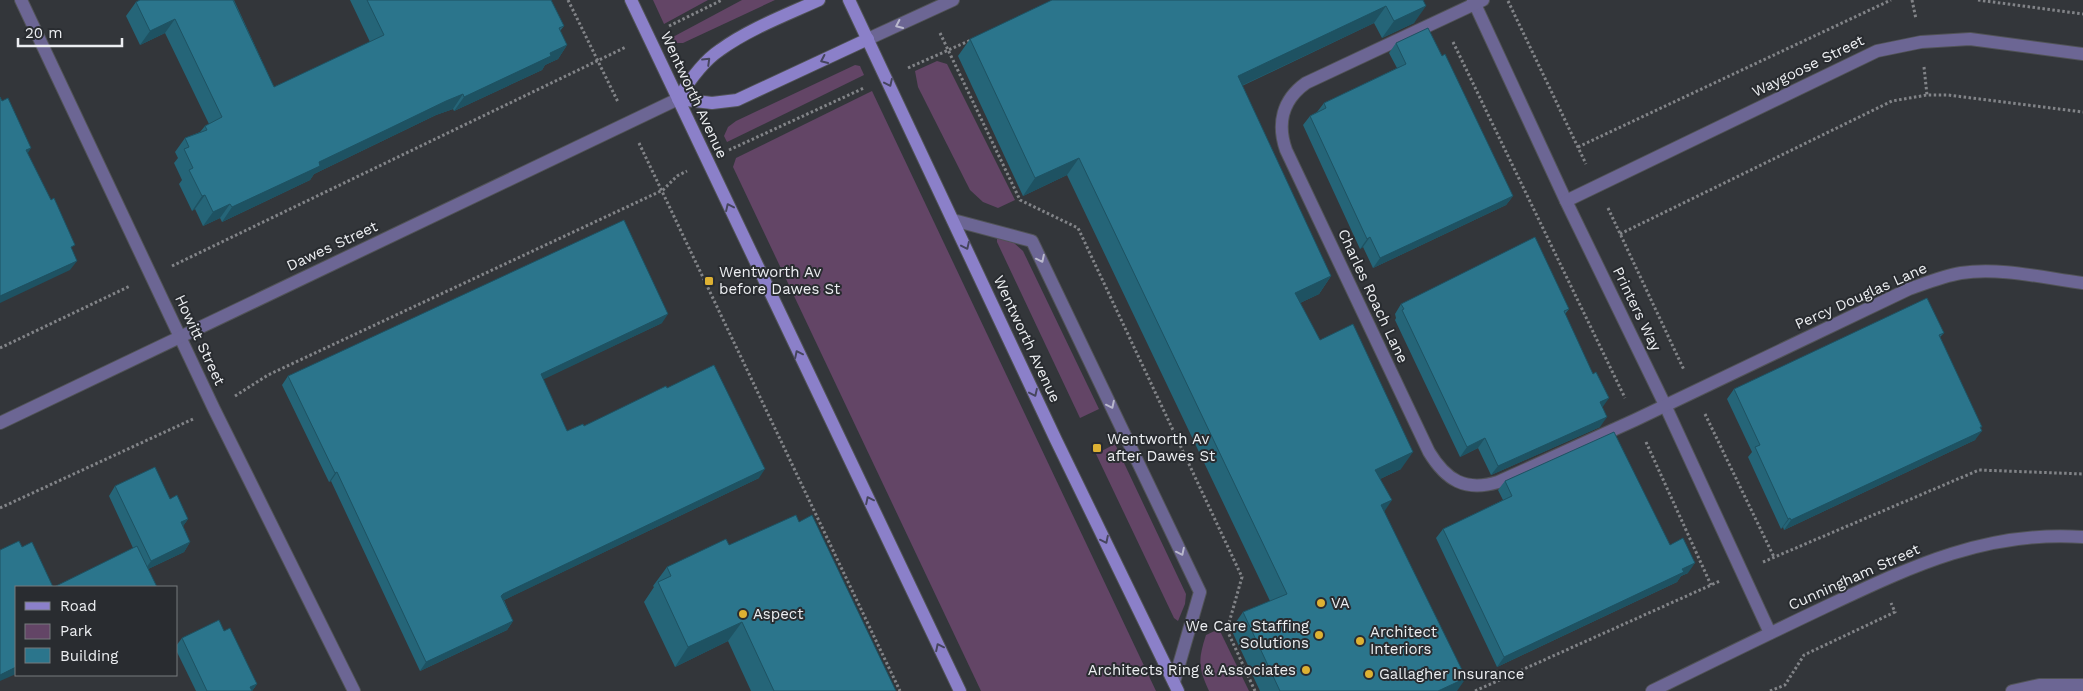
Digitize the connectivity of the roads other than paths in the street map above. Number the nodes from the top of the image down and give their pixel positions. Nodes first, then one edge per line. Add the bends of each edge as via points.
1 (21, 0) edge
2 (631, 0) edge
3 (819, 0) edge
4 (849, 0) edge
5 (954, 0) edge
6 (1477, 1) edge
7 (868, 40) junction
8 (2083, 54) edge
9 (678, 99) junction
10 (1566, 201) junction
11 (953, 220) junction
12 (2083, 283) edge
13 (180, 336) junction
14 (1665, 405) junction
15 (0, 423) edge
16 (2083, 537) edge
17 (1770, 633) junction
18 (2083, 685) edge
19 (1176, 686) edge
20 (354, 691) edge
21 (960, 691) edge
22 (1652, 691) edge
23 (2012, 691) edge

1 - 13 street, Howitt Street
2 - 9 main road, Wentworth Avenue
9 -> 3 main road via 691,78 718,50
4 - 7 main road, Wentworth Avenue
5 -> 7 street
6 - 10 street, Printers Way
6 - 14 street, Charles Roach Lane via 1306,83 1294,92 1283,113 1281,127 1286,150 1429,452 1450,478 1467,485 1486,485 1508,478
7 -> 9 main road via 736,100 712,103
7 -> 11 main road, Wentworth Avenue
8 - 10 street, Waygoose Street via 1970,39 1921,42 1877,51
9 - 13 street, Dawes Street
21 -> 9 main road, Wentworth Avenue
10 - 14 street, Printers Way
11 -> 19 main road, Wentworth Avenue
11 -> 19 street via 1032,241 1200,592
12 - 14 street, Percy Douglas Lane via 1981,272 1938,278
13 - 15 street, Dawes Street
13 - 20 street, Howitt Street
14 - 17 street, Printers Way
16 - 17 street, Cunningham Street via 2043,537 1945,554
17 - 22 street, Cunningham Street
18 - 23 street via 2053,684

